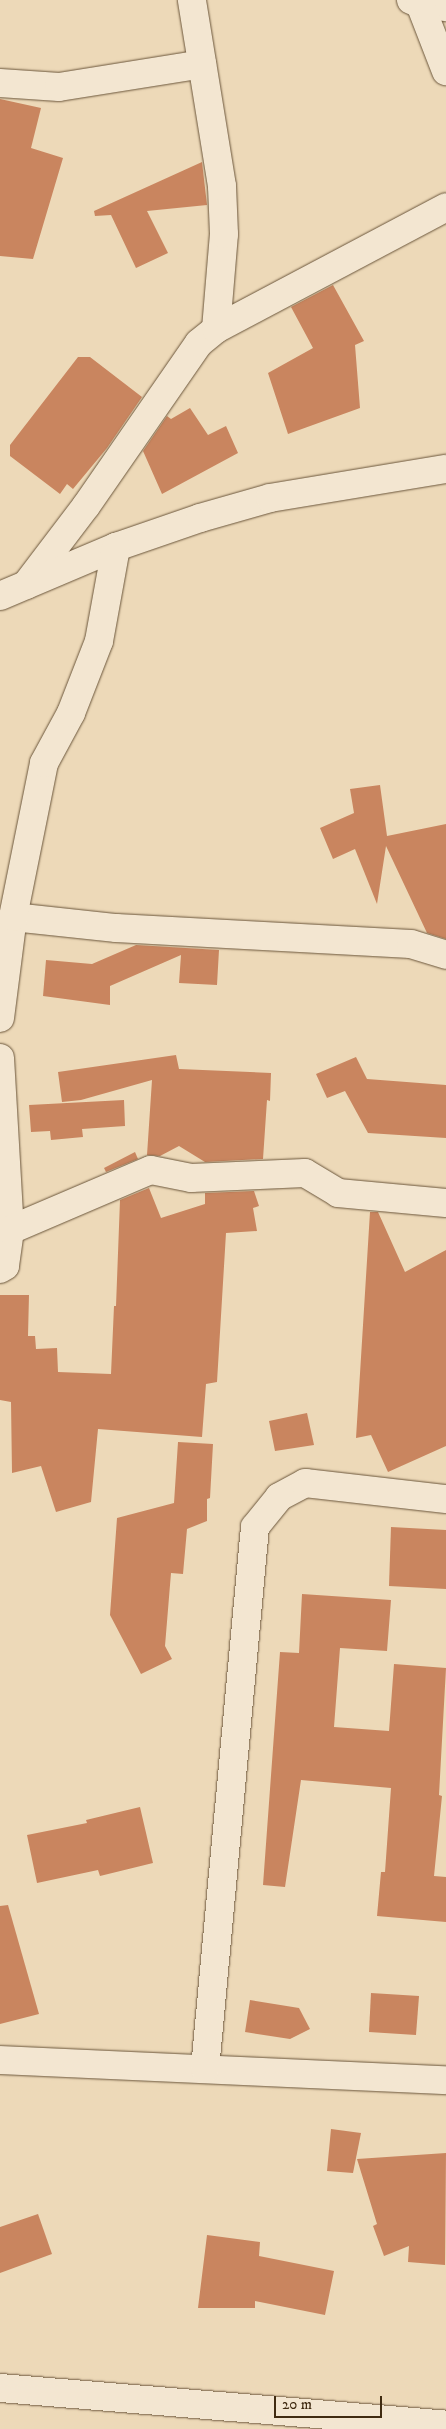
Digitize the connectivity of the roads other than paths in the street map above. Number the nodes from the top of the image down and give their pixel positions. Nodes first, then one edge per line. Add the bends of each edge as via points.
1 (192, 0) edge
2 (426, 4) edge
3 (202, 64) junction
4 (446, 71) edge
5 (0, 83) edge
6 (446, 207) edge
7 (216, 329) junction
8 (446, 469) edge
9 (116, 547) junction
10 (26, 585) junction
11 (0, 596) edge
12 (13, 917) junction
13 (446, 955) edge
14 (0, 1018) edge
15 (0, 1058) edge
16 (446, 1203) edge
17 (10, 1230) junction
18 (0, 1269) edge
19 (446, 1498) edge
20 (0, 2060) edge
21 (205, 2069) junction
22 (446, 2080) edge
23 (0, 2388) edge
24 (446, 2425) edge

1 - 3 street
2 - 4 street
3 - 5 street via 59,87
3 - 7 street via 222,186 224,234
6 - 7 street
7 - 10 street via 199,343 86,506
8 - 9 street via 270,498
9 - 10 street
9 - 12 street via 99,641 71,713 44,763
10 - 11 street
12 - 13 street via 116,928 411,944
12 - 14 street
15 - 17 street
16 - 17 street via 338,1193 305,1173 191,1178 151,1170
17 - 18 street via 6,1266
19 - 21 street via 305,1483 279,1497 255,1527
20 - 21 street
21 - 22 street
23 - 24 street

